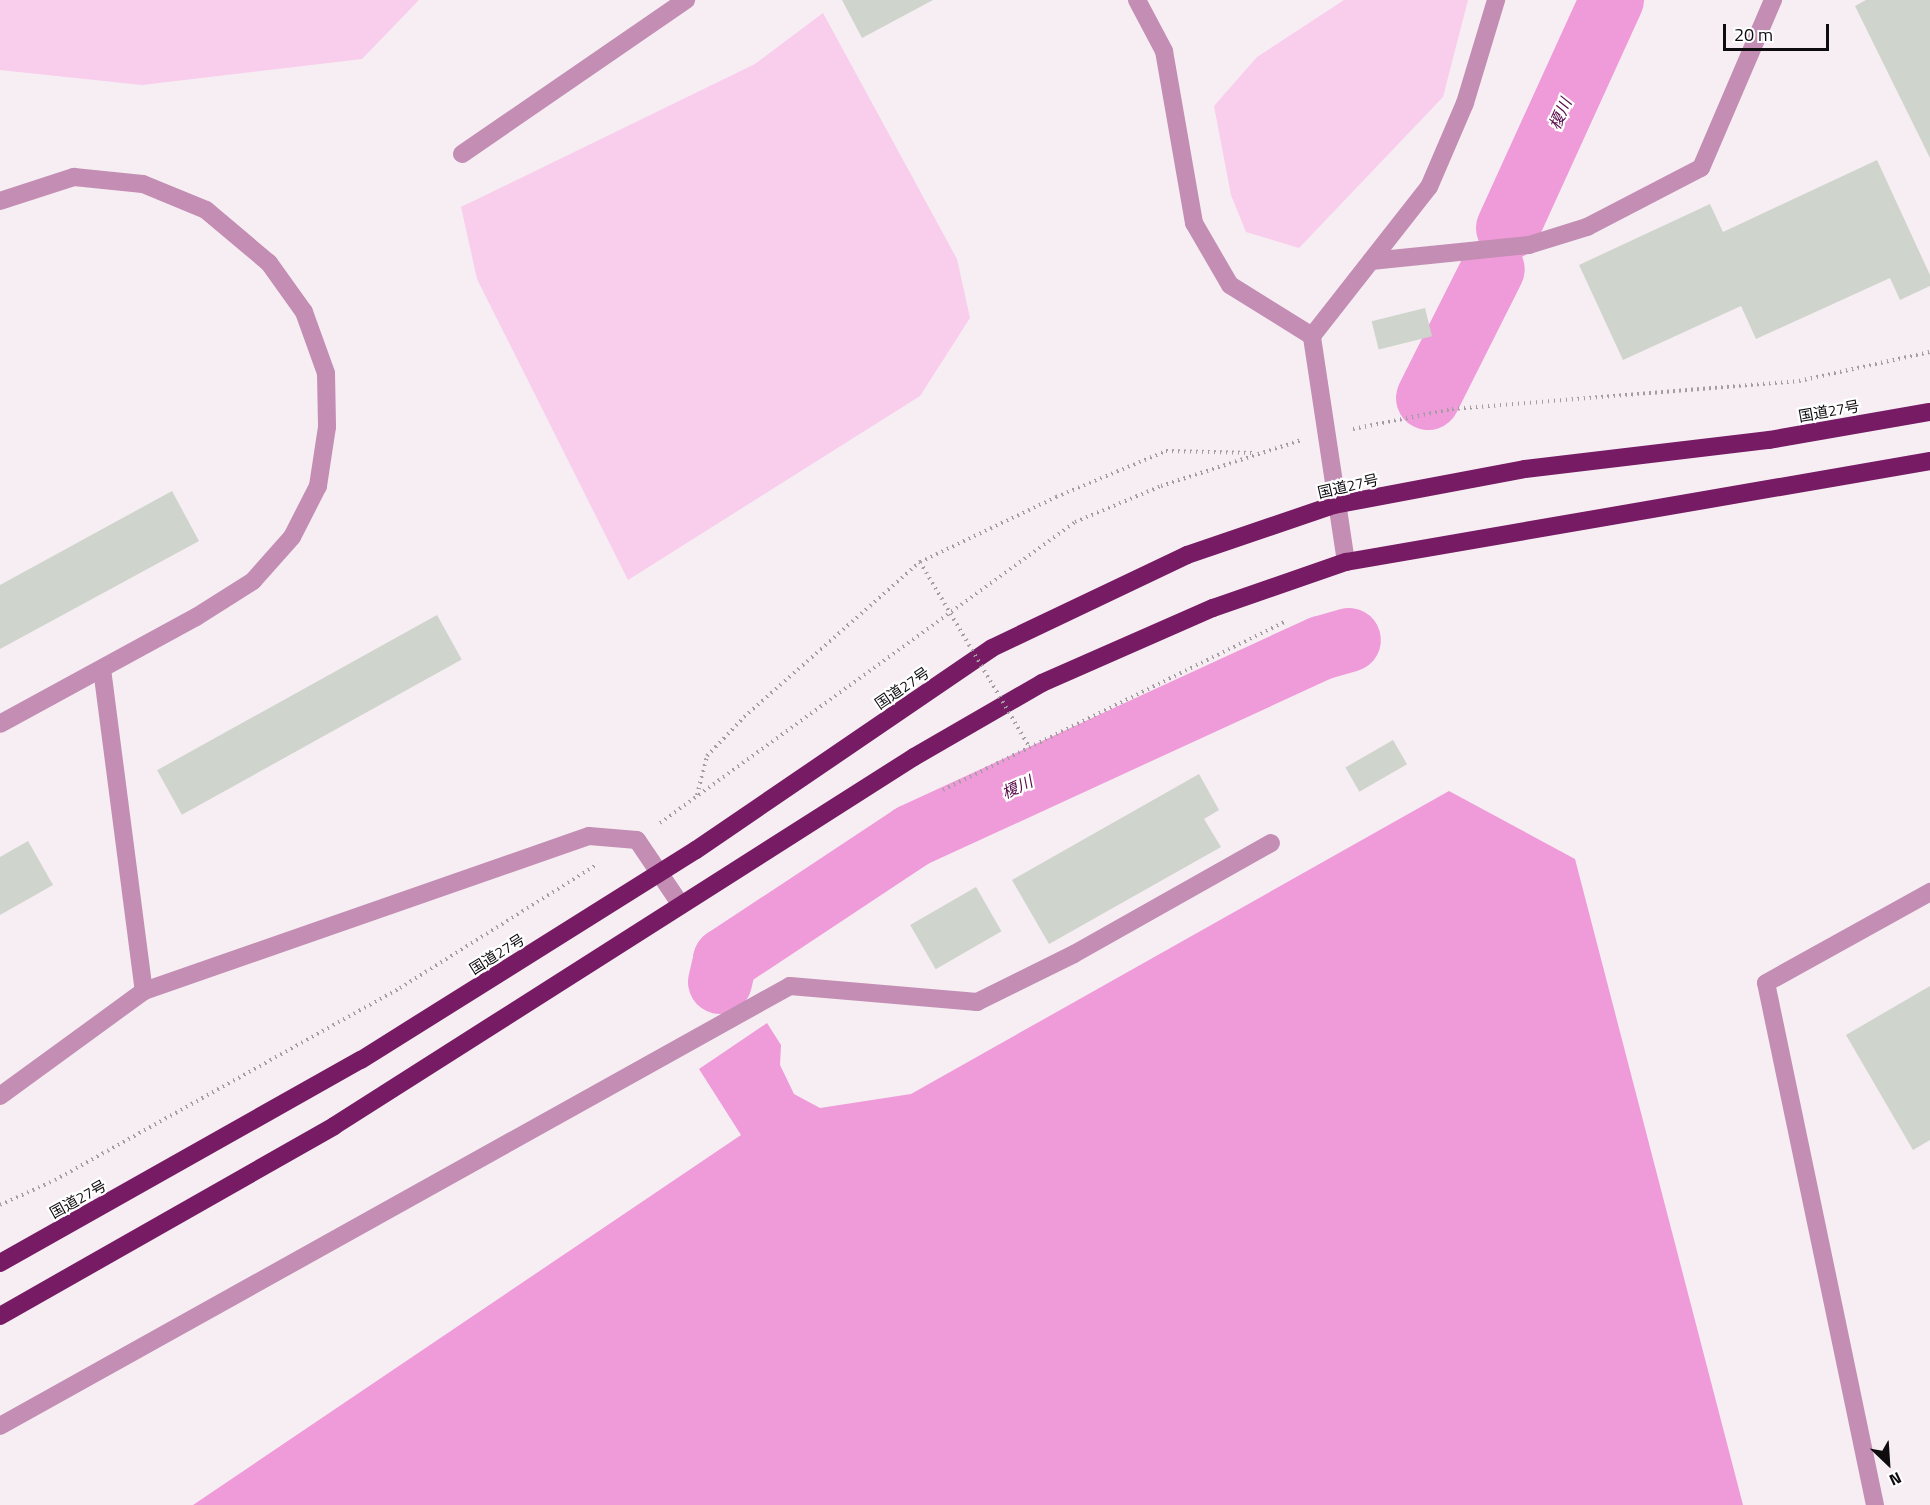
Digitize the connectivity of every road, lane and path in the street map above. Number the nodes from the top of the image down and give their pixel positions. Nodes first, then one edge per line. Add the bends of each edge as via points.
1 (686, 0) edge
2 (1137, 0) edge
3 (1496, 0) edge
4 (1773, 0) edge
5 (462, 154) dead end
6 (0, 201) edge
7 (1371, 261) junction
8 (1312, 336) junction
9 (1930, 412) edge
10 (1257, 453) dead end
11 (1930, 461) edge
12 (1334, 505) junction
13 (920, 562) junction
14 (1346, 562) junction
15 (1287, 621) dead end
16 (102, 669) junction
17 (0, 724) edge
18 (1030, 748) junction
19 (943, 790) dead end
20 (697, 796) dead end
21 (637, 840) junction
22 (1271, 843) dead end
23 (662, 872) junction
24 (1930, 892) edge
25 (681, 905) junction
26 (144, 991) junction
27 (0, 1096) edge
28 (0, 1205) edge
29 (0, 1263) edge
30 (0, 1316) edge
31 (0, 1426) edge
32 (1875, 1505) edge

1 - 5 street
2 - 8 street via 1164,51 1194,223 1230,285
3 - 7 street via 1466,103 1429,187
4 - 7 street via 1701,168 1587,227 1529,245
6 - 16 street via 74,177 143,184 206,210 269,263 303,312 326,373 327,427 318,486 292,537 253,581
7 - 8 street
8 - 12 street
9 - 12 highway, 国道27号 via 1770,440 1525,469
10 - 13 path via 1166,452 1056,497
11 - 14 highway
12 - 14 street
12 - 23 highway, 国道27号 via 1187,555 992,648
13 - 18 path, bridge
13 - 20 path via 722,740 707,756
14 - 25 highway via 1213,608 1042,682 914,757
15 - 18 path
16 - 17 street
16 - 26 street
18 - 19 path
21 - 23 street
21 - 26 street via 589,836
21 - 28 path via 400,988 55,1180
22 - 31 street via 1074,954 977,1002 790,986
23 - 25 street
23 - 29 highway, 国道27号 via 361,1060
24 - 32 street via 1766,983
25 - 30 highway via 334,1126
26 - 27 street

